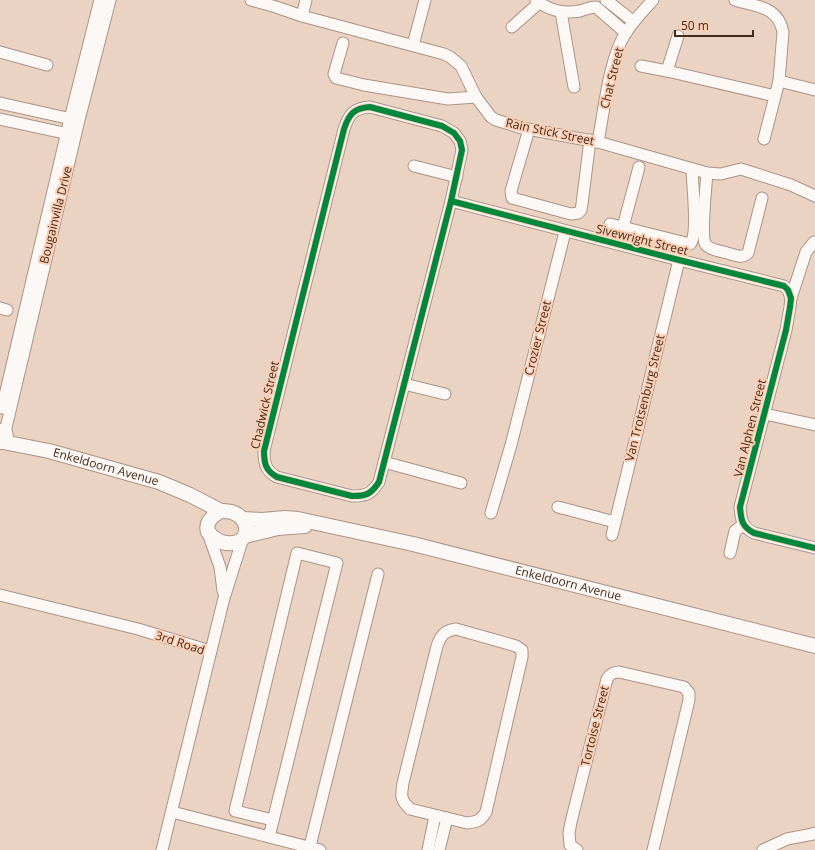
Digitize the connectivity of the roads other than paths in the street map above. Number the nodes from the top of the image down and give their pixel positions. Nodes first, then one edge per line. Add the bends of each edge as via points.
1 (100, 0) edge
2 (110, 0) edge
3 (251, 0) edge
4 (306, 0) edge
5 (425, 0) edge
6 (606, 0) edge
7 (653, 0) edge
8 (735, 0) edge
9 (538, 2) edge
10 (272, 3) edge
11 (561, 12) junction
12 (622, 13) junction
13 (302, 16) junction
14 (614, 22) junction
15 (634, 22) junction
16 (512, 27) dead end
17 (626, 33) junction
18 (678, 36) dead end
19 (343, 43) dead end
20 (413, 45) junction
21 (0, 52) edge
22 (47, 65) dead end
23 (641, 66) dead end
24 (667, 70) junction
25 (779, 81) junction
26 (574, 87) dead end
27 (815, 90) edge
28 (775, 96) junction
29 (476, 97) junction
30 (0, 103) edge
31 (0, 119) edge
32 (74, 120) junction
33 (71, 135) junction
34 (527, 136) dead end
35 (764, 139) dead end
36 (594, 141) junction
37 (414, 166) dead end
38 (639, 167) dead end
39 (692, 169) junction
40 (707, 174) junction
41 (456, 177) junction
42 (815, 196) edge
43 (762, 198) dead end
44 (451, 201) junction
45 (610, 224) dead end
46 (623, 227) junction
47 (565, 232) junction
48 (814, 242) edge
49 (679, 260) junction
50 (791, 298) junction
51 (404, 384) junction
52 (444, 394) dead end
53 (765, 414) junction
54 (815, 425) edge
55 (2, 434) edge
56 (384, 462) junction
57 (461, 483) dead end
58 (190, 495) junction
59 (558, 507) dead end
60 (221, 511) junction
61 (491, 513) dead end
62 (244, 519) junction
63 (615, 522) junction
64 (321, 525) junction
65 (745, 527) junction
66 (208, 528) junction
67 (612, 535) dead end
68 (244, 537) junction
69 (815, 548) edge
70 (730, 554) dead end
71 (378, 574) dead end
72 (0, 595) edge
73 (224, 598) junction
74 (815, 646) edge
75 (210, 651) junction
76 (172, 812) junction
77 (435, 816) junction
78 (446, 818) junction
79 (273, 820) junction
80 (815, 833) edge
81 (269, 837) junction
82 (313, 849) edge
83 (162, 850) edge
84 (428, 850) edge
85 (439, 850) edge
86 (577, 850) edge
87 (653, 850) edge
88 (763, 850) edge

1 - 32 street, Bougainvilla Drive
2 - 32 street, Bougainvilla Drive
3 - 10 street, Rain Stick Street
4 - 13 street
5 - 20 street
6 - 12 street
7 - 15 street, Chat Street
8 - 25 street via 767,9 780,21 784,41
9 - 11 street
9 - 16 street
10 - 13 street, Rain Stick Street
11 - 14 street via 596,7
11 - 26 street
12 - 14 street
12 - 15 street
13 - 20 street, Rain Stick Street
14 - 17 street
15 - 17 street, Chat Street
17 - 36 street, Chat Street via 617,52
18 - 24 street
19 - 29 street via 334,74 336,78 448,99
20 - 29 street, Rain Stick Street via 436,51 456,61
21 - 22 street
23 - 24 street
24 - 28 street
25 - 27 street
25 - 28 street
28 - 35 street
29 - 36 street, Rain Stick Street via 496,120 522,128
30 - 32 street
31 - 33 street
32 - 33 street, Bougainvilla Drive
33 - 55 street, Bougainvilla Drive
34 - 36 street, Chat Street via 512,198 572,214 581,210
36 - 39 street, Rain Stick Street
37 - 41 street
38 - 46 street
39 - 40 street, Rain Stick Street
39 - 46 street via 695,230 690,244
40 - 42 street, Rain Stick Street via 721,174 741,169 791,185
40 - 43 street via 705,243 714,250 740,256 748,253
41 - 44 street, Chadwick Street
41 - 56 street, Chadwick Street via 462,150 460,141 454,133 442,126 370,107 360,108 347,119 264,451 264,460 265,468 277,477 352,496 363,496 373,492 379,482
44 - 47 street, Sivewright Street
44 - 51 street, Chadwick Street
45 - 46 street
47 - 49 street, Sivewright Street
47 - 61 street, Crozier Street via 511,445
48 - 50 street via 806,252
49 - 50 street, Sivewright Street via 784,286
49 - 63 street, Van Trotsenburg Street
50 - 53 street, Van Alphen Street via 786,330
51 - 52 street
51 - 56 street, Chadwick Street
53 - 54 street
53 - 65 street, Van Alphen Street via 740,507
55 - 58 street, Enkeldoorn Avenue via 19,444 159,482
56 - 57 street
58 - 60 street, Enkeldoorn Avenue
58 - 66 street, Enkeldoorn Avenue
59 - 63 street
60 - 62 street, Enkeldoorn Avenue via 231,512
60 - 66 street via 213,516
62 - 64 street, Enkeldoorn Avenue via 298,519
62 - 68 street via 247,528
63 - 67 street, Van Trotsenburg Street
64 - 68 street, Enkeldoorn Avenue via 278,528
64 - 74 street, Enkeldoorn Avenue via 413,544
65 - 69 street via 754,533
65 - 70 street via 735,531
66 - 68 street, Enkeldoorn Avenue via 216,540 222,542 235,543
66 - 73 street via 220,567
68 - 73 street
71 - 82 street
72 - 75 street, 3rd Road via 138,629
73 - 75 street
75 - 76 street, 3rd Road
76 - 81 street
76 - 83 street, 3rd Road
77 - 78 street
77 - 78 street via 410,809 401,797 437,646 441,635 448,630 456,629 516,646 522,650 522,657 486,812 476,822 467,823
77 - 84 street
78 - 85 street
79 - 79 street via 337,563 297,553 235,810
79 - 81 street
80 - 88 street via 787,839
81 - 82 street
86 - 87 street, Tortoise Street via 568,840 571,822 607,679 614,672 684,687 689,693

